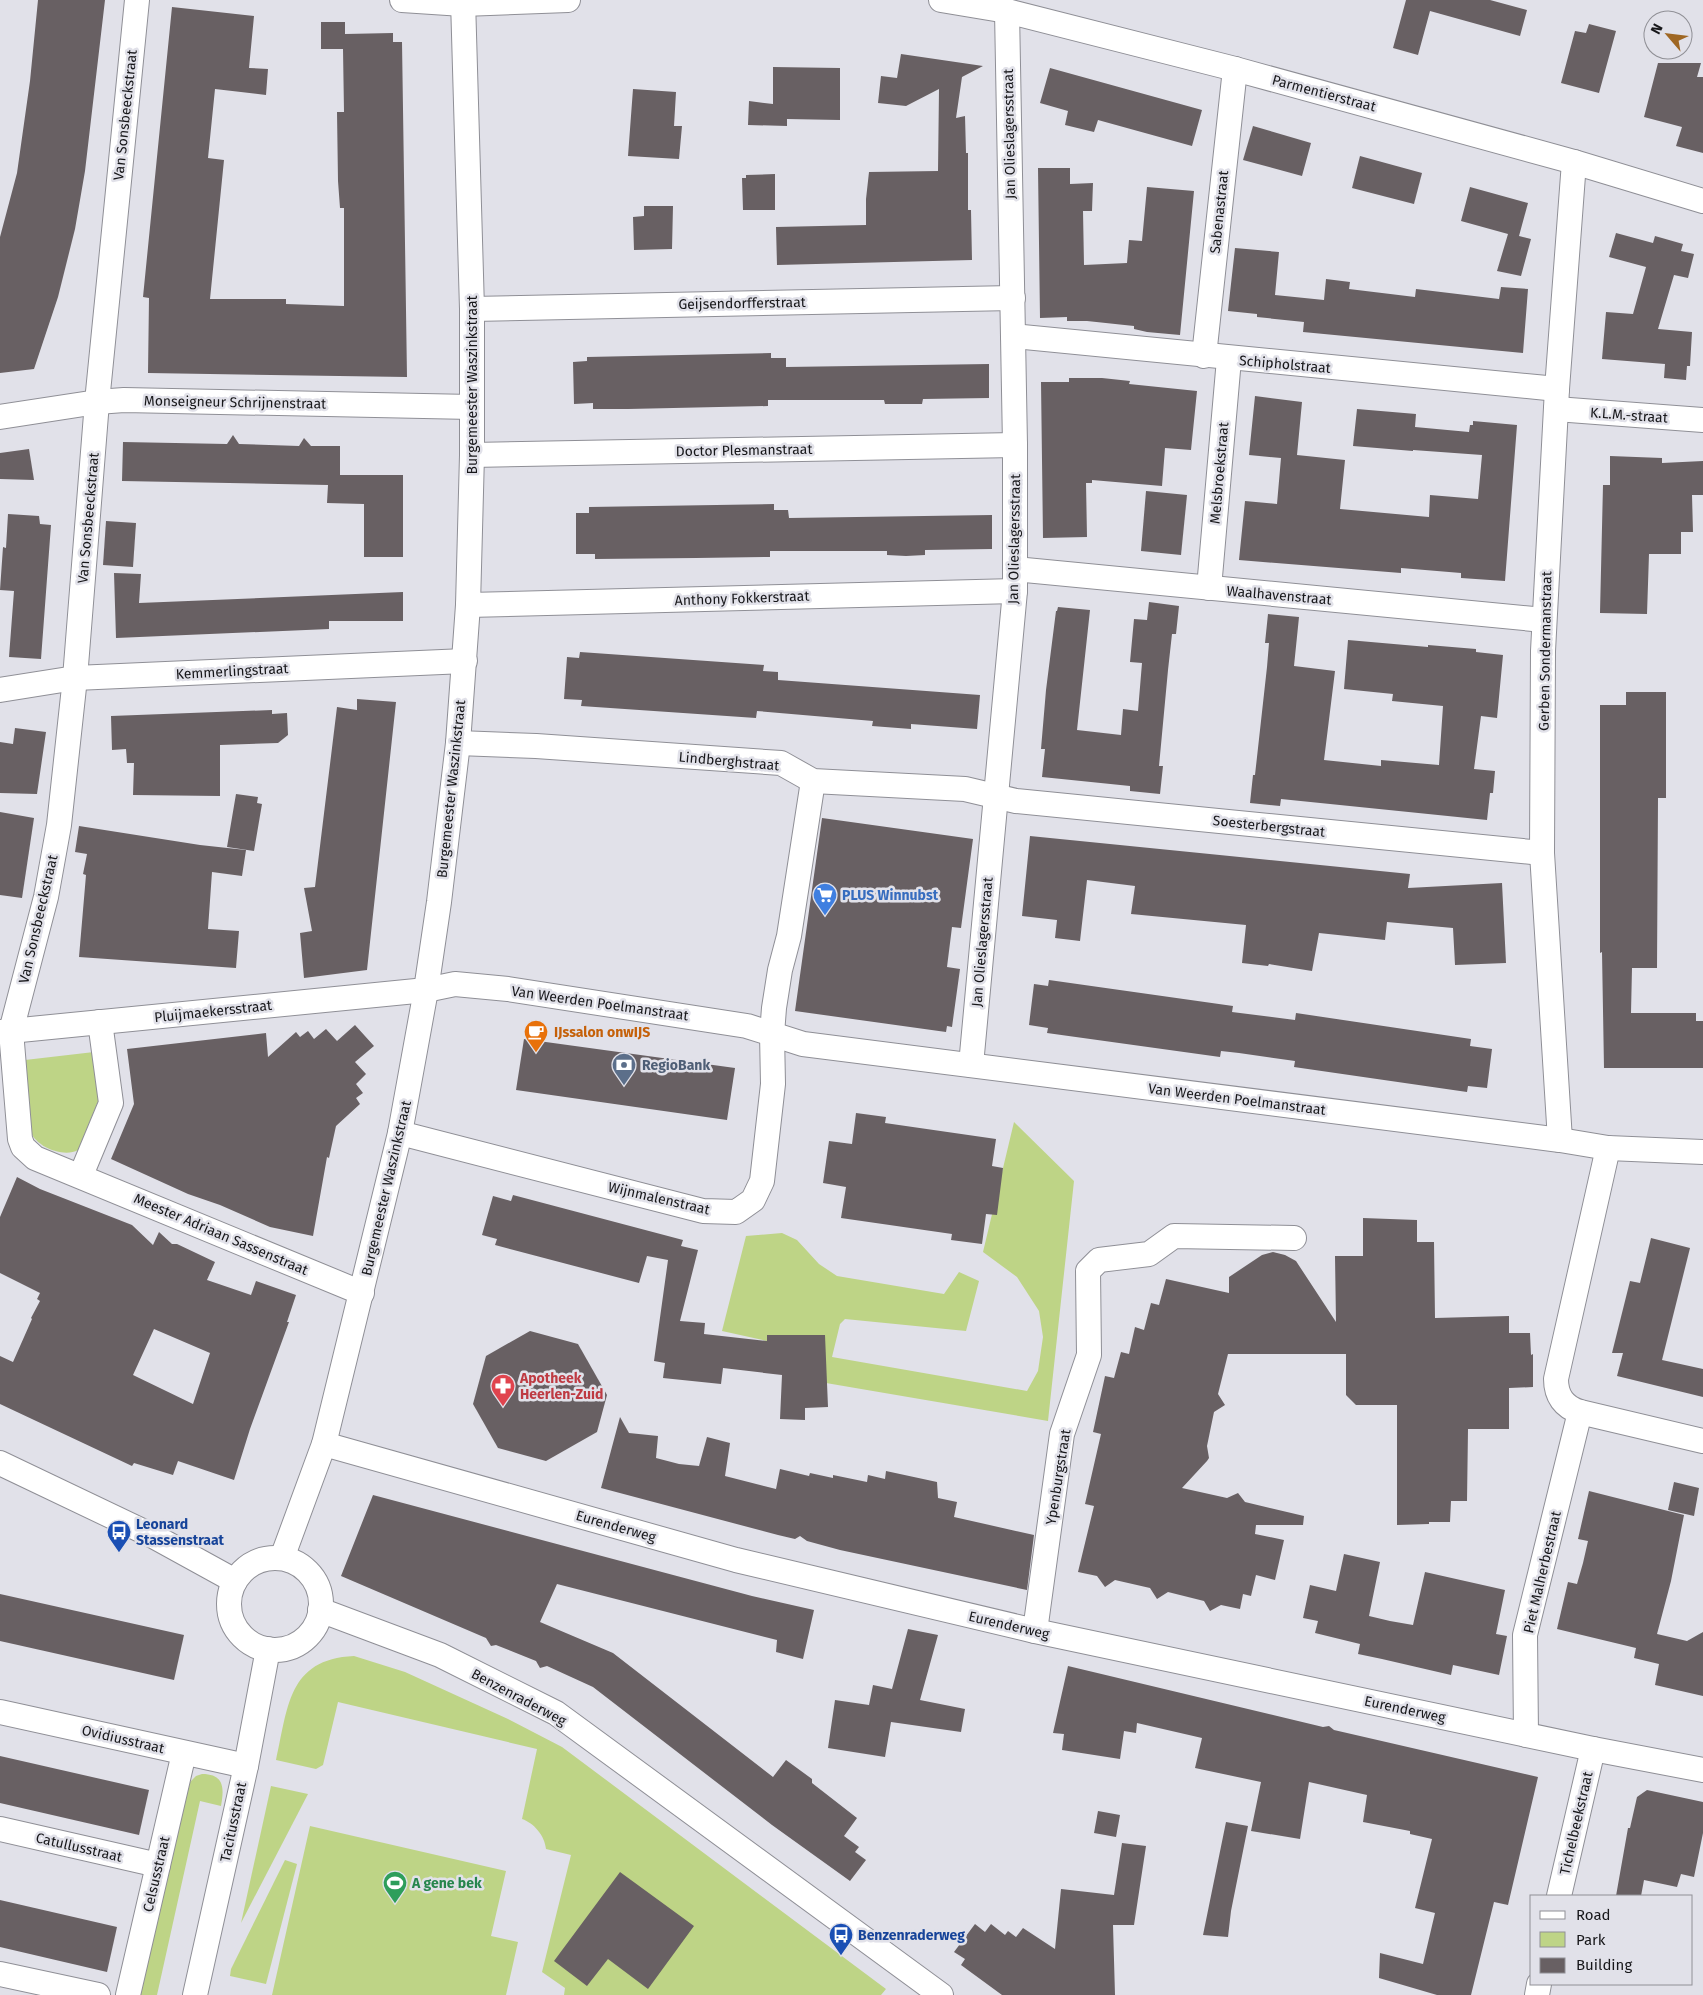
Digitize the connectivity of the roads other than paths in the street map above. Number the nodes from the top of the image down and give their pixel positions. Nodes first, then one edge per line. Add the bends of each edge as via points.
1 (137, 0) edge
2 (402, 0) edge
3 (568, 0) edge
4 (941, 0) edge
5 (463, 2) edge
6 (1007, 11) junction
7 (1234, 69) junction
8 (1574, 162) junction
9 (1703, 201) edge
10 (1013, 298) junction
11 (472, 310) junction
12 (1013, 336) junction
13 (1204, 356) junction
14 (1229, 358) junction
15 (1556, 399) junction
16 (97, 402) junction
17 (472, 407) junction
18 (0, 417) edge
19 (1703, 420) edge
20 (1015, 445) junction
21 (472, 455) junction
22 (1015, 580) junction
23 (1209, 588) junction
24 (468, 605) junction
25 (1544, 620) junction
26 (465, 661) junction
27 (75, 678) junction
28 (0, 690) edge
29 (458, 743) junction
30 (813, 781) junction
31 (997, 796) junction
32 (1542, 853) junction
33 (426, 990) junction
34 (100, 1022) junction
35 (5, 1032) edge
36 (772, 1034) junction
37 (971, 1064) junction
38 (400, 1133) junction
39 (1560, 1140) junction
40 (1608, 1148) junction
41 (1703, 1152) edge
42 (81, 1175) junction
43 (1294, 1238) dead end
44 (362, 1293) junction
45 (1580, 1412) junction
46 (1703, 1441) edge
47 (324, 1444) junction
48 (0, 1463) edge
49 (282, 1558) junction
50 (235, 1581) junction
51 (320, 1610) junction
52 (1035, 1631) junction
53 (268, 1649) junction
54 (0, 1712) edge
55 (1526, 1735) junction
56 (1593, 1749) junction
57 (184, 1753) junction
58 (246, 1766) junction
59 (1703, 1770) edge
60 (0, 1829) edge
61 (158, 1865) junction
62 (1559, 1895) edge
63 (0, 1974) edge
64 (98, 1995) edge
65 (128, 1995) edge
66 (195, 1995) edge
67 (941, 1995) edge

1 - 16 street, Van Sonsbeeckstraat
2 - 5 street
3 - 5 street
4 - 6 street, Parmentierstraat
5 - 11 street, Burgemeester Waszinkstraat
6 - 7 street, Parmentierstraat
6 - 10 street, Jan Olieslagersstraat
7 - 8 street, Parmentierstraat
7 - 13 street, Sabenastraat
8 - 9 street, Parmentierstraat
8 - 15 street, Gerben Sondermanstraat
10 - 11 street, Geijsendorfferstraat
10 - 12 street, Jan Olieslagersstraat
11 - 17 street, Burgemeester Waszinkstraat
12 - 13 street, Schipholstraat
12 - 20 street, Jan Olieslagersstraat
13 - 14 street, Schipholstraat
14 - 15 street, Schipholstraat
14 - 23 street, Melsbroekstraat
15 - 19 street, K.L.M.-straat
15 - 25 street, Gerben Sondermanstraat
16 - 17 street, Monseigneur Schrijnenstraat
16 - 18 street, Monseigneur Schrijnenstraat
16 - 27 street, Van Sonsbeeckstraat
17 - 21 street, Burgemeester Waszinkstraat
20 - 21 street, Doctor Plesmanstraat
20 - 22 street, Jan Olieslagersstraat
21 - 24 street, Burgemeester Waszinkstraat
22 - 23 street, Waalhavenstraat
22 - 24 street, Anthony Fokkerstraat
22 - 31 street, Jan Olieslagersstraat
23 - 25 street, Waalhavenstraat
24 - 26 street, Burgemeester Waszinkstraat
25 - 32 street, Gerben Sondermanstraat
26 - 27 street, Kemmerlingstraat
26 - 29 street, Burgemeester Waszinkstraat
27 - 28 street, Kemmerlingstraat
27 - 35 street, Van Sonsbeeckstraat via 59,825 46,897
29 - 30 street, Lindberghstraat via 781,763
29 - 33 street, Burgemeester Waszinkstraat
30 - 31 street, Lindberghstraat via 965,789
30 - 36 street
31 - 32 street, Soesterbergstraat via 1016,801
31 - 37 street, Jan Olieslagersstraat
32 - 39 street, Gerben Sondermanstraat
33 - 34 street, Pluijmaekersstraat
33 - 36 street, Van Weerden Poelmanstraat via 455,984 508,989 747,1026
33 - 38 street, Burgemeester Waszinkstraat
34 - 35 street, Pluijmaekersstraat
34 - 42 street via 111,1103
35 - 42 street, Meester Adriaan Sassenstraat via 23,1148 35,1158
36 - 37 street, Van Weerden Poelmanstraat via 803,1044
36 - 38 street, Wijnmalenstraat via 773,1080 762,1182 753,1200 736,1212 703,1212
37 - 39 street, Van Weerden Poelmanstraat
38 - 44 street, Burgemeester Waszinkstraat
39 - 40 street, Van Weerden Poelmanstraat
40 - 41 street, Van Weerden Poelmanstraat
40 - 45 street via 1556,1379 1562,1400
42 - 44 street, Meester Adriaan Sassenstraat
43 - 52 street, Ypenburgstraat via 1174,1236 1150,1254 1100,1260 1088,1271 1089,1355 1062,1434
44 - 47 street, Burgemeester Waszinkstraat
45 - 46 street
45 - 55 street, Piet Malherbestraat via 1526,1635
47 - 49 street, Burgemeester Waszinkstraat
47 - 52 street, Eurenderweg via 736,1560
48 - 50 street via 155,1537
49 - 50 street via 255,1562
49 - 51 street via 304,1568 312,1576 318,1587
50 - 53 street via 230,1596 232,1620 246,1639
51 - 53 street via 313,1630 298,1644
51 - 67 street, Benzenraderweg via 440,1655 556,1714
52 - 55 street, Eurenderweg
53 - 58 street, Tacitusstraat
54 - 57 street, Ovidiusstraat
55 - 56 street, Eurenderweg
56 - 59 street, Eurenderweg
56 - 62 street, Tichelbeekstraat
57 - 58 street, Ovidiusstraat
57 - 61 street, Celsusstraat
58 - 66 street, Tacitusstraat
60 - 61 street, Catullusstraat
61 - 65 street, Celsusstraat
63 - 64 street

